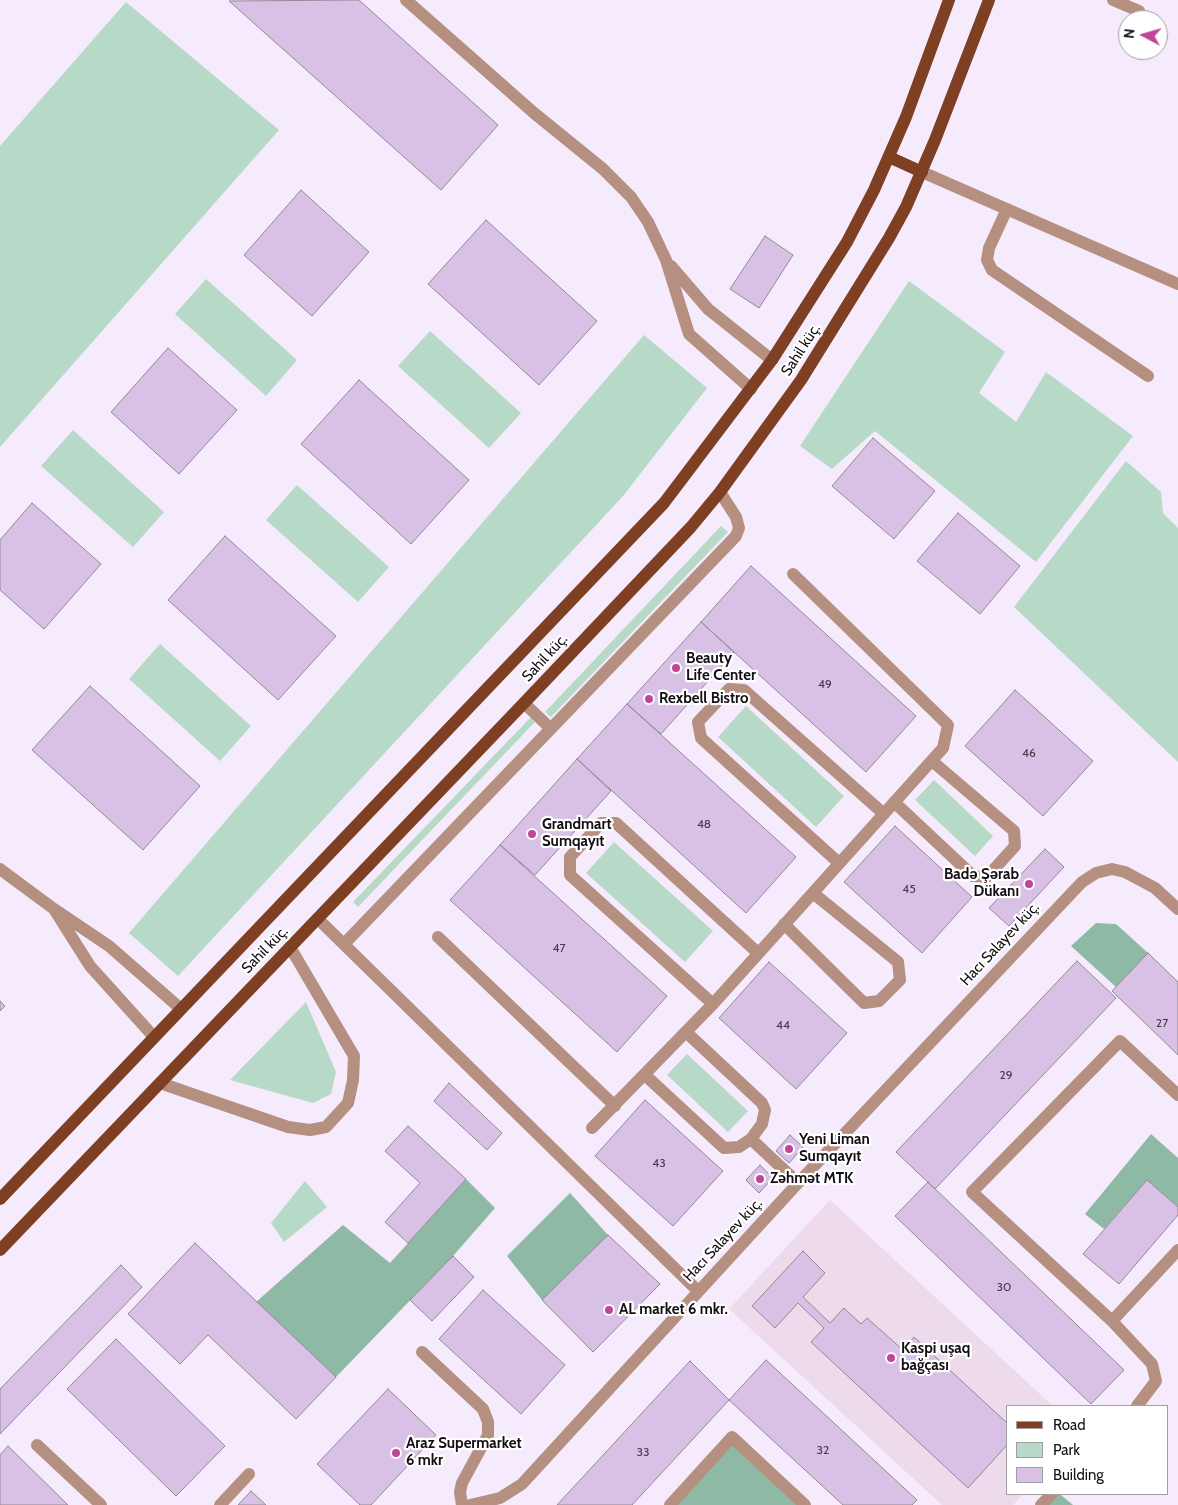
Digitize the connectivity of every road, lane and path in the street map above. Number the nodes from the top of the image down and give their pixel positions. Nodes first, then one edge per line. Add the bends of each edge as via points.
1 (406, 0) edge
2 (949, 0) edge
3 (988, 0) edge
4 (1113, 0) edge
5 (1137, 10) edge
6 (889, 157) junction
7 (922, 172) junction
8 (1007, 209) junction
9 (666, 260) junction
10 (1178, 284) edge
11 (772, 360) junction
12 (1148, 376) dead end
13 (751, 389) junction
14 (720, 492) junction
15 (793, 574) dead end
16 (524, 703) junction
17 (550, 728) junction
18 (932, 761) junction
19 (894, 802) junction
20 (884, 814) junction
21 (839, 863) junction
22 (0, 869) edge
23 (813, 893) junction
24 (54, 909) junction
25 (1178, 909) edge
26 (318, 918) junction
27 (784, 924) junction
28 (438, 937) dead end
29 (346, 943) junction
30 (290, 947) junction
31 (758, 953) junction
32 (713, 1004) junction
33 (181, 1009) junction
34 (686, 1032) junction
35 (154, 1037) junction
36 (645, 1075) junction
37 (160, 1083) junction
38 (1178, 1095) edge
39 (615, 1106) junction
40 (592, 1128) dead end
41 (751, 1139) junction
42 (798, 1182) junction
43 (0, 1199) edge
44 (0, 1250) edge
45 (1178, 1250) edge
46 (698, 1290) junction
47 (1112, 1321) junction
48 (422, 1352) dead end
49 (1138, 1405) edge
50 (37, 1445) dead end
51 (248, 1474) dead end
52 (1051, 1495) edge
53 (101, 1505) edge
54 (220, 1505) edge
55 (462, 1505) edge
56 (470, 1505) edge
57 (670, 1505) edge
58 (805, 1505) edge
59 (1041, 1505) edge

1 - 9 street via 603,169 631,197 648,222
2 - 6 main road, Sahil küç.
3 - 7 main road, Sahil küç.
4 - 5 street
6 - 7 main road
6 - 11 main road, Sahil küç. via 847,242
7 - 8 street
7 - 14 main road, Sahil küç. via 889,238 845,312 781,409
8 - 10 street
8 - 12 street via 989,248 987,260 992,270
9 - 11 street via 708,310
9 - 13 street via 689,334
11 - 13 main road, Sahil küç.
13 - 33 main road, Sahil küç. via 664,502
14 - 16 main road, Sahil küç. via 691,527
14 - 17 street via 736,518 739,528 736,536
15 - 18 street via 948,725 944,748
16 - 17 street
16 - 26 main road, Sahil küç.
17 - 29 street
18 - 19 street
18 - 19 street via 1014,832 1015,846 987,877 973,876
19 - 20 street
20 - 21 street
20 - 21 street via 744,690 729,689 698,722 701,738
21 - 23 street
22 - 24 street
23 - 27 street
23 - 27 street via 898,962 900,980 879,1002 864,1002
24 - 33 street via 109,946
24 - 35 street via 90,966
25 - 42 street, Hacı Salayev küç. via 1155,888 1125,872 1112,869 1096,873 1082,882
26 - 29 street
26 - 30 main road, Sahil küç.
27 - 31 street
28 - 39 street
29 - 46 street
30 - 37 main road, Sahil küç.
30 - 37 street via 354,1056 354,1080 348,1103 326,1127 310,1130 288,1127
31 - 32 street
31 - 32 street via 616,823 601,823 570,857 570,874
32 - 34 street
33 - 35 main road, Sahil küç.
34 - 36 street
34 - 41 street via 762,1103 765,1110 762,1124
35 - 43 main road, Sahil küç.
36 - 39 street
36 - 41 street via 724,1148 739,1147
37 - 44 main road, Sahil küç.
38 - 47 street via 1120,1041 972,1192
39 - 40 street
41 - 42 street
42 - 46 street, Hacı Salayev küç.
45 - 47 street
46 - 56 street, Hacı Salayev küç. via 522,1484 500,1498
47 - 49 street via 1152,1364 1156,1382
48 - 55 street via 483,1409 488,1422 488,1435 462,1483
50 - 53 street
51 - 54 street
52 - 59 street
57 - 58 street via 732,1437

